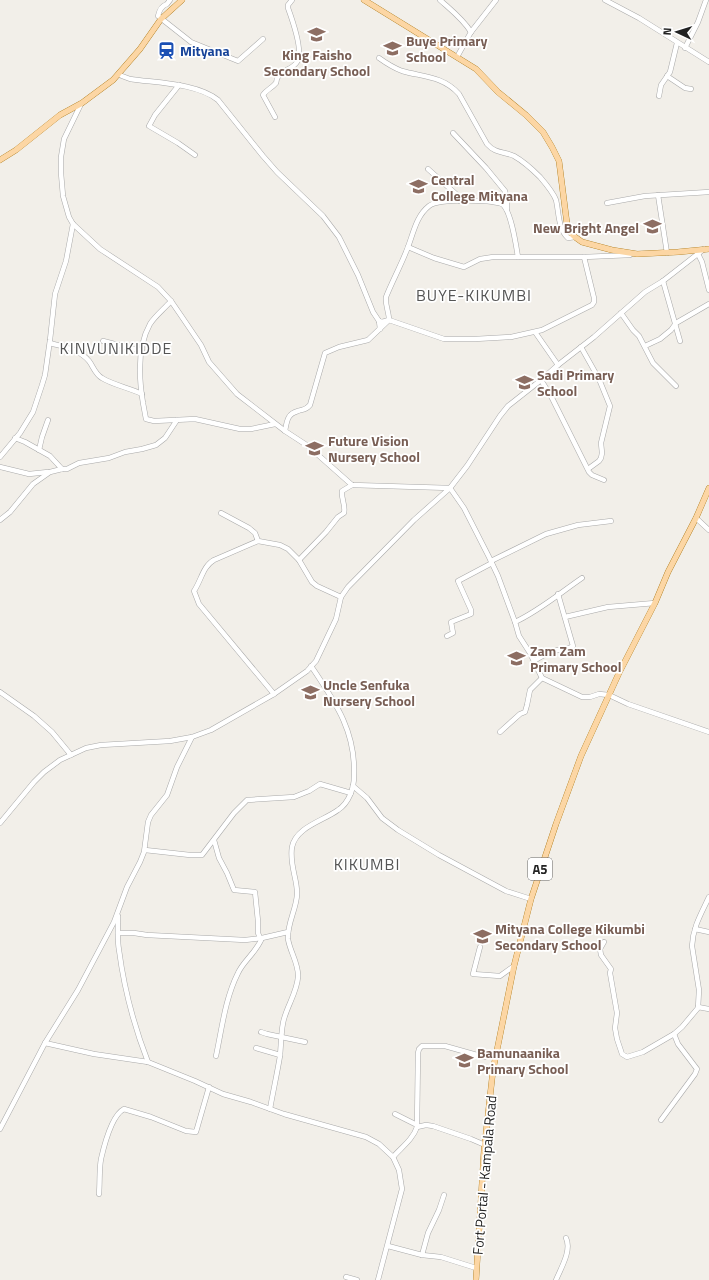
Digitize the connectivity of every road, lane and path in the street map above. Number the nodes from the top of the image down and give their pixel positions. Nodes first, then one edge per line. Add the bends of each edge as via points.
1 (170, 0) edge
2 (182, 0) edge
3 (292, 0) edge
4 (364, 0) edge
5 (440, 0) edge
6 (496, 0) edge
7 (605, 0) edge
8 (706, 0) edge
9 (161, 19) junction
10 (471, 32) junction
11 (263, 39) dead end
12 (677, 43) junction
13 (685, 48) junction
14 (457, 57) junction
15 (379, 58) dead end
16 (709, 62) edge
17 (119, 74) junction
18 (667, 76) junction
19 (179, 85) junction
20 (691, 89) dead end
21 (659, 96) dead end
22 (82, 103) junction
23 (275, 117) dead end
24 (453, 132) dead end
25 (195, 155) dead end
26 (0, 160) edge
27 (428, 169) dead end
28 (709, 192) edge
29 (658, 195) junction
30 (460, 201) junction
31 (606, 203) dead end
32 (507, 211) junction
33 (73, 224) junction
34 (575, 238) junction
35 (408, 247) junction
36 (707, 249) edge
37 (666, 253) junction
38 (636, 254) junction
39 (698, 254) junction
40 (518, 257) junction
41 (584, 257) junction
42 (663, 281) junction
43 (709, 290) edge
44 (171, 302) junction
45 (709, 304) edge
46 (621, 313) junction
47 (389, 320) junction
48 (379, 321) junction
49 (676, 323) junction
50 (380, 329) junction
51 (535, 332) junction
52 (103, 341) dead end
53 (680, 341) dead end
54 (50, 343) junction
55 (645, 346) junction
56 (581, 347) junction
57 (142, 351) junction
58 (558, 364) junction
59 (541, 380) junction
60 (676, 386) dead end
61 (142, 394) junction
62 (48, 420) dead end
63 (177, 420) junction
64 (275, 424) junction
65 (285, 432) junction
66 (15, 438) junction
67 (39, 450) junction
68 (0, 457) edge
69 (0, 467) edge
70 (62, 469) junction
71 (588, 469) junction
72 (50, 472) junction
73 (604, 480) dead end
74 (352, 485) junction
75 (450, 488) junction
76 (709, 488) edge
77 (221, 512) dead end
78 (696, 518) junction
79 (0, 520) edge
80 (611, 521) dead end
81 (709, 530) edge
82 (258, 541) junction
83 (299, 560) junction
84 (491, 562) junction
85 (582, 578) dead end
86 (558, 594) junction
87 (341, 597) junction
88 (655, 603) junction
89 (565, 617) junction
90 (515, 622) junction
91 (447, 636) dead end
92 (534, 661) junction
93 (311, 666) junction
94 (542, 678) junction
95 (0, 692) edge
96 (274, 694) junction
97 (609, 695) junction
98 (500, 732) dead end
99 (709, 732) edge
100 (192, 737) junction
101 (71, 755) junction
102 (354, 786) junction
103 (351, 793) junction
104 (0, 823) edge
105 (214, 840) junction
106 (145, 850) junction
107 (709, 897) edge
108 (531, 899) junction
109 (117, 913) junction
110 (695, 929) junction
111 (288, 932) junction
112 (709, 932) edge
113 (118, 933) junction
114 (261, 938) junction
115 (604, 942) dead end
116 (480, 947) dead end
117 (514, 966) junction
118 (698, 1007) junction
119 (709, 1009) edge
120 (261, 1032) dead end
121 (674, 1034) junction
122 (282, 1037) junction
123 (306, 1042) dead end
124 (45, 1043) junction
125 (256, 1048) dead end
126 (496, 1054) junction
127 (216, 1056) dead end
128 (280, 1056) junction
129 (148, 1062) junction
130 (209, 1087) junction
131 (270, 1110) junction
132 (395, 1114) dead end
133 (661, 1120) dead end
134 (417, 1126) junction
135 (0, 1129) edge
136 (485, 1145) junction
137 (393, 1157) junction
138 (99, 1194) dead end
139 (444, 1195) dead end
140 (566, 1238) dead end
141 (388, 1246) junction
142 (422, 1255) junction
143 (476, 1268) junction
144 (346, 1277) dead end
145 (357, 1280) edge
146 (378, 1280) edge
147 (476, 1280) edge
148 (556, 1280) edge

1 - 9 street via 159,10 158,16
2 - 9 main road
3 - 23 street via 288,8 296,32 298,60 278,76 276,83 263,95
4 - 14 main road
5 - 10 street
6 - 10 street
7 - 12 street
8 - 13 street
9 - 11 street via 191,42 236,61 242,59
9 - 17 main road
10 - 14 street
12 - 13 street
12 - 18 street
13 - 16 street
14 - 34 main road via 476,69 543,132 559,161 567,224
15 - 34 street via 401,71 427,76 454,89 490,148 516,157 540,177 555,198 564,234 568,238
17 - 19 street via 130,79
17 - 22 main road
18 - 20 street
18 - 21 street
19 - 25 street via 149,126
19 - 48 street via 205,92 218,100 255,147 323,216 343,244
22 - 26 main road via 60,115
22 - 33 street via 64,139 61,157 63,196
24 - 32 street via 505,191
27 - 30 street via 456,194
28 - 29 street
29 - 31 street
29 - 37 street
30 - 32 street via 499,202
30 - 35 street via 429,206 415,225
32 - 40 street
33 - 44 street via 100,249 158,287
33 - 54 street via 66,261 54,294
34 - 38 main road via 595,246
35 - 40 street via 464,267 480,259
35 - 47 street via 386,297
36 - 37 main road
36 - 39 street
37 - 38 main road
38 - 41 street
39 - 42 street
39 - 43 street
40 - 41 street
41 - 51 street via 594,302
42 - 46 street via 645,292
42 - 49 street
44 - 57 street via 150,324
44 - 64 street via 217,372 237,394
45 - 49 street
46 - 55 street
46 - 56 street
47 - 48 street
47 - 50 street
47 - 51 street via 444,339 511,337
48 - 50 street
49 - 53 street
49 - 55 street via 667,334
50 - 65 street via 368,340 325,353 310,405 307,409 290,415
51 - 58 street
52 - 57 street
54 - 61 street via 74,350 90,362 102,378
54 - 66 street via 45,375 36,404
55 - 60 street via 652,363
56 - 58 street
56 - 71 street via 610,406 601,443 601,458
57 - 61 street
58 - 59 street
59 - 71 street
59 - 75 street via 508,406
61 - 63 street via 146,418 154,421
62 - 67 street
63 - 64 street via 195,419 240,429
63 - 70 street via 165,438 156,445
64 - 65 street
65 - 74 street via 308,446
66 - 67 street
66 - 68 street
67 - 70 street via 50,456
69 - 72 street via 29,474
70 - 72 street
71 - 73 street via 592,475
72 - 79 street via 33,484
74 - 75 street
74 - 83 street via 342,491 344,513
75 - 84 street via 464,508
75 - 87 street via 414,520
76 - 78 main road, Fort Portal - Kampala Road / A5
77 - 82 street via 249,528 255,533
78 - 81 street
78 - 88 main road, Fort Portal - Kampala Road / A5
80 - 84 street via 573,526 546,534
82 - 83 street via 284,547
82 - 96 street via 211,562 194,591 198,604
83 - 87 street via 312,582
84 - 90 street
84 - 91 street via 458,581 471,614 451,622 452,633
85 - 86 street
86 - 89 street
86 - 90 street
87 - 93 street via 336,619 316,661
88 - 89 street via 608,607
88 - 97 main road, Fort Portal - Kampala Road / A5
89 - 92 street via 572,648 550,652
90 - 92 street via 519,636
92 - 94 street
93 - 96 street
93 - 102 street via 333,699 349,732 355,763
94 - 97 street via 582,697
94 - 98 street via 530,690 525,712
95 - 101 street via 34,716 52,732
96 - 100 street via 211,730
97 - 99 street
97 - 108 main road, Fort Portal - Kampala Road / A5 via 581,756
100 - 101 street via 170,741 101,745
100 - 106 street via 167,795 148,822
101 - 104 street via 44,772
102 - 103 street
102 - 108 street via 382,818 398,830 506,891
103 - 105 street via 320,784 294,797 247,800
103 - 111 street via 339,810 304,830 294,841 292,857 297,892
105 - 106 street via 200,856
105 - 114 street via 233,889 255,892 258,933
106 - 109 street
107 - 110 street
108 - 117 main road, Fort Portal - Kampala Road / A5
109 - 113 street
109 - 124 street via 78,990
110 - 112 street
110 - 118 street via 692,946 699,990
111 - 114 street
111 - 122 street via 289,946 298,974 283,1022
113 - 114 street via 245,940
113 - 129 street via 125,985 134,1024
114 - 127 street via 259,946 238,972 227,1000
115 - 121 street via 600,949 601,956 611,969 617,1013 615,1028 622,1054 627,1057 643,1052
116 - 117 street via 473,974 500,976
117 - 126 main road, Fort Portal - Kampala Road / A5
118 - 119 street
118 - 121 street
120 - 122 street
121 - 133 street via 678,1044 697,1069
122 - 123 street
122 - 128 street
124 - 129 street
124 - 135 street
125 - 128 street
126 - 134 street via 484,1057 445,1046 422,1046 418,1053
126 - 136 main road, Fort Portal - Kampala Road / A5
128 - 131 street
129 - 130 street
130 - 131 street
130 - 138 street via 198,1130 194,1132 124,1109 120,1111 110,1130 101,1160
131 - 137 street via 366,1137 379,1144
132 - 134 street
134 - 136 street via 433,1126
134 - 137 street via 406,1145
136 - 143 main road, Fort Portal - Kampala Road / A5
137 - 141 street via 401,1177 402,1189
139 - 142 street
140 - 148 street via 569,1243 567,1252
141 - 142 street
141 - 146 street
142 - 143 street
143 - 147 main road, Fort Portal - Kampala Road / A5
144 - 145 street

